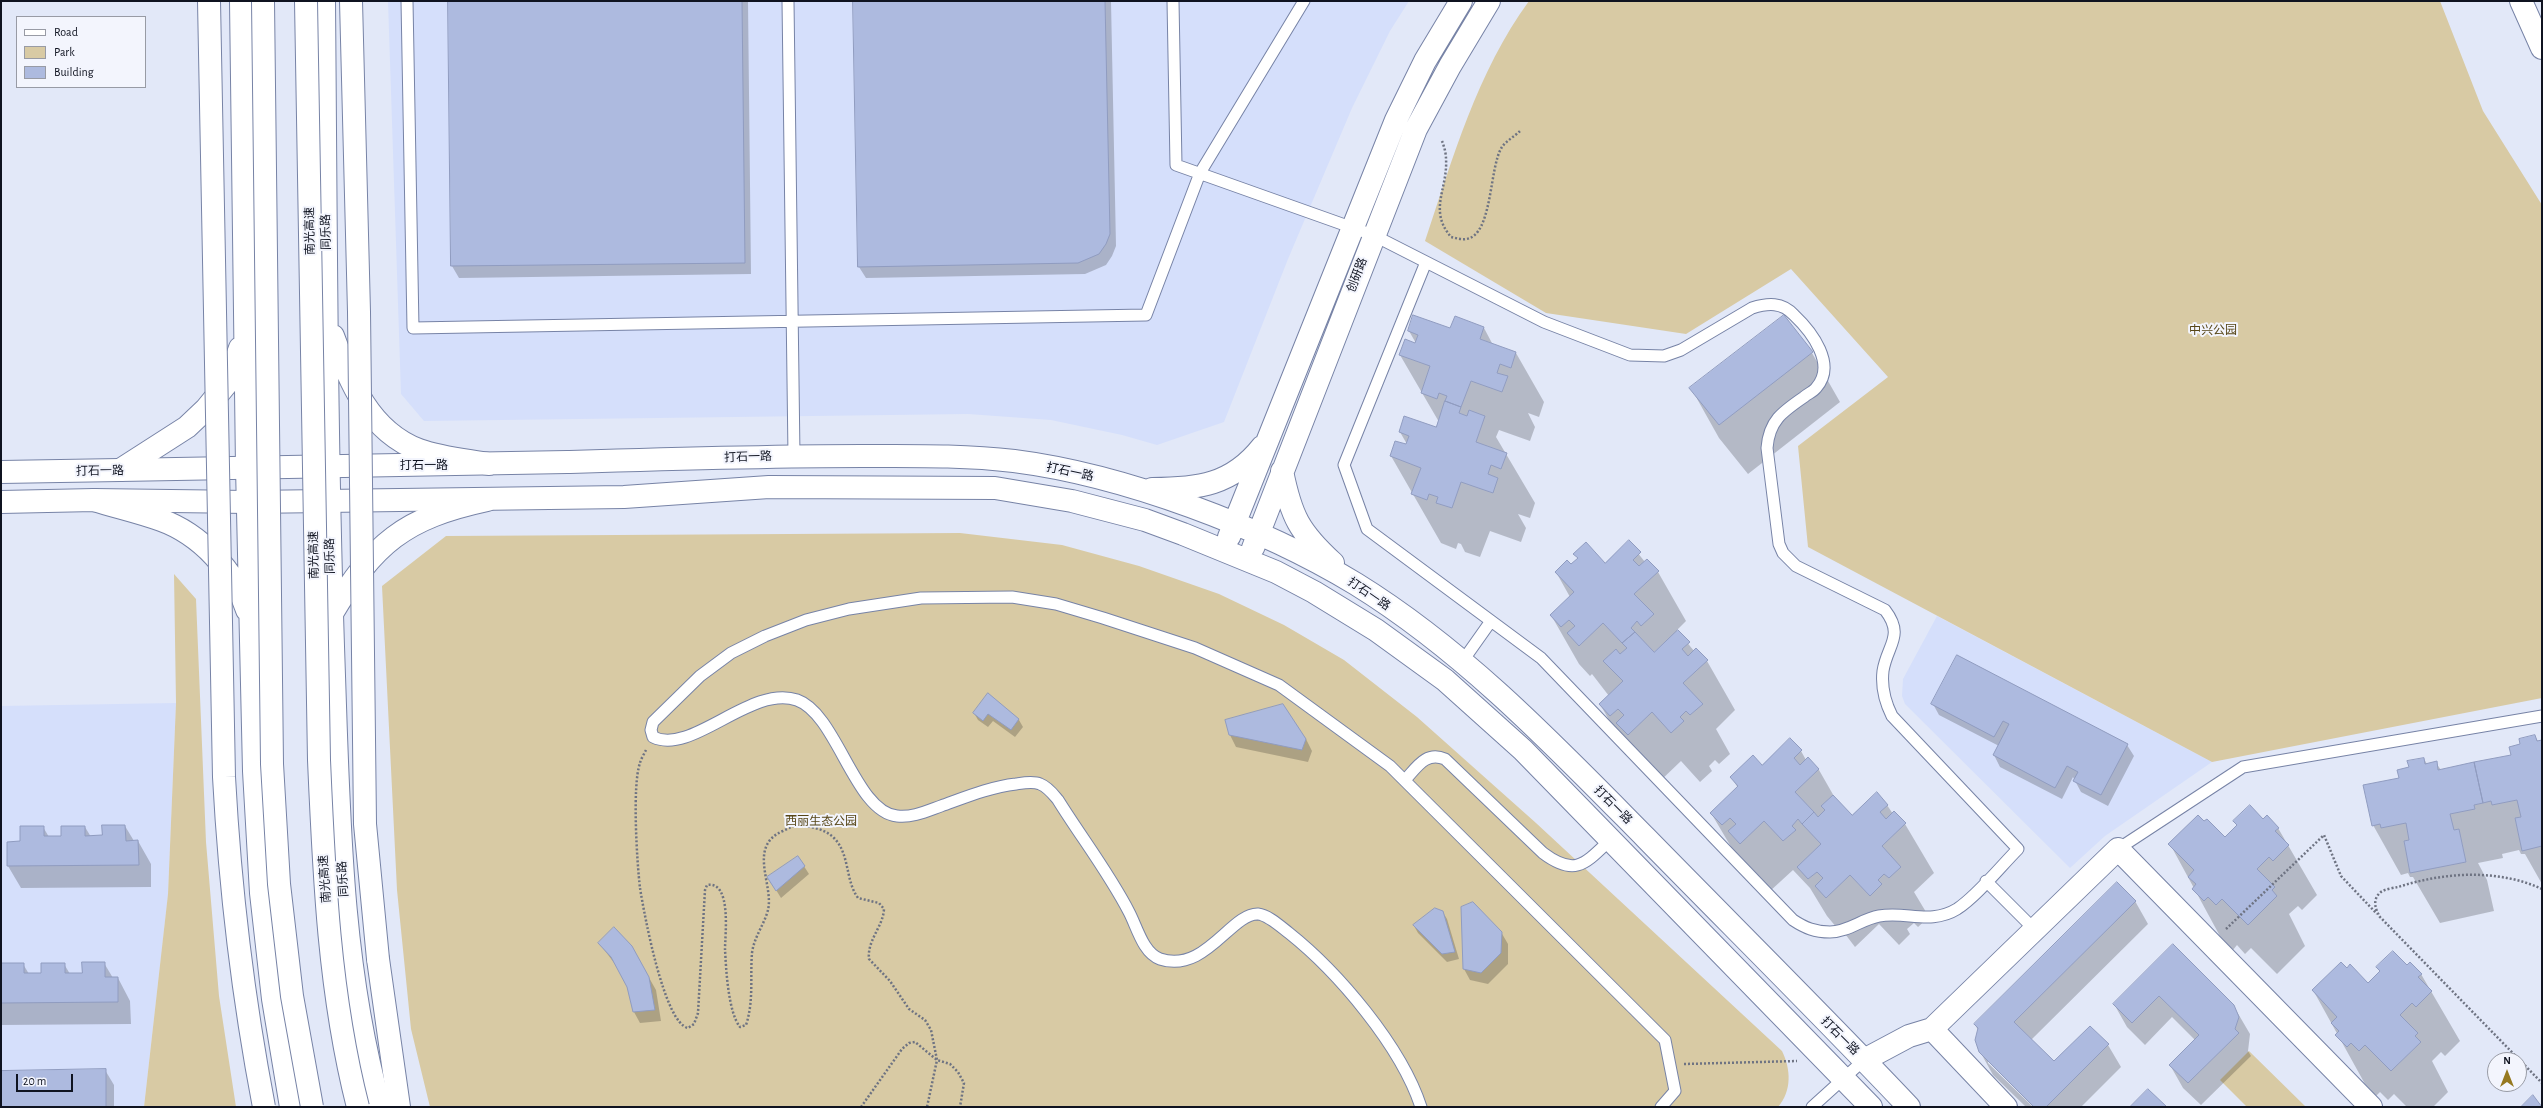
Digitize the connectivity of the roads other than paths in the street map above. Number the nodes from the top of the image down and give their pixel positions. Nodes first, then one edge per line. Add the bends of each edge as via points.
1 (209, 1) edge
2 (241, 1) edge
3 (263, 1) edge
4 (306, 1) edge
5 (324, 1) edge
6 (351, 1) edge
7 (407, 1) edge
8 (788, 1) edge
9 (1173, 1) edge
10 (1304, 1) edge
11 (1461, 1) edge
12 (1489, 1) edge
13 (2521, 1) edge
14 (2542, 48) edge
15 (1200, 173) junction
16 (1352, 228) junction
17 (1373, 235) junction
18 (1426, 262) junction
19 (794, 321) junction
20 (327, 322) junction
21 (245, 330) junction
22 (1272, 435) junction
23 (794, 456) junction
24 (489, 464) junction
25 (329, 465) junction
26 (247, 467) junction
27 (120, 470) junction
28 (1282, 471) junction
29 (1, 472) edge
30 (1135, 489) junction
31 (94, 500) junction
32 (487, 500) junction
33 (1, 502) edge
34 (248, 502) junction
35 (329, 502) junction
36 (1234, 524) junction
37 (1258, 534) junction
38 (1224, 550) junction
39 (1248, 560) junction
40 (1360, 586) junction
41 (332, 615) junction
42 (1491, 621) junction
43 (251, 624) junction
44 (1462, 662) junction
45 (2542, 716) edge
46 (1405, 780) junction
47 (1610, 840) junction
48 (2118, 849) junction
49 (1986, 881) junction
50 (2035, 930) junction
51 (1932, 1029) junction
52 (1864, 1060) junction
53 (1843, 1078) junction
54 (264, 1107) edge
55 (291, 1107) edge
56 (312, 1107) edge
57 (358, 1107) edge
58 (380, 1107) edge
59 (399, 1107) edge
60 (1421, 1107) edge
61 (1661, 1107) edge
62 (1812, 1107) edge
63 (1871, 1107) edge
64 (1909, 1107) edge
65 (2006, 1107) edge
66 (2371, 1107) edge

1 - 54 main road, bridge via 224,777 238,948
2 - 21 main road
3 - 56 main road, bridge via 272,764 284,929 292,996
4 - 57 main road, 南光高速, bridge via 319,760 325,882 336,986
5 - 20 main road, 同乐路
6 - 59 main road, bridge via 359,312 365,824 378,960
7 - 19 lane via 413,328
8 - 19 lane
9 - 15 lane via 1176,165
10 - 15 lane
11 - 16 main road, 创研路 via 1425,61 1396,120
12 - 17 main road, 创研路 via 1416,129
13 - 14 main road
15 - 16 lane
15 - 19 lane via 1146,315
16 - 17 lane
16 - 22 main road, 创研路
17 - 18 lane
17 - 28 main road, 创研路
18 - 42 lane via 1344,465 1367,529
18 - 49 lane via 1544,322 1630,355 1664,356 1681,350 1752,308 1765,304 1778,304 1790,310 1799,319 1819,348 1824,361 1824,376 1816,389 1784,410 1774,421 1768,434 1767,448 1779,544 1783,553 1796,566 1876,604 1892,619 1895,629 1894,640 1883,669 1882,681 1883,693 1892,716 2018,849
19 - 23 lane
20 - 24 main road via 347,375 366,409 381,424 418,449
20 - 25 main road, 同乐路
21 - 26 main road
21 - 27 main road via 228,382 206,409 187,427
22 - 30 main road via 1252,460 1227,477 1205,486 1188,489
22 - 36 main road, 创研路
23 - 24 main road, 打石一路
23 - 30 main road, 打石一路 via 932,456 1014,461 1091,475
24 - 25 main road, 打石一路
25 - 26 main road, 打石一路
25 - 35 main road, 同乐路
26 - 27 main road, 打石一路
26 - 34 main road
27 - 29 main road, 打石一路
28 - 37 main road, 创研路
28 - 40 main road via 1292,513 1302,530 1315,546
30 - 36 main road, 打石一路
31 - 33 main road
31 - 34 main road
31 - 43 main road via 162,520 211,553 242,594
32 - 35 main road
32 - 38 main road via 624,496 769,487 995,488 1064,499 1138,518
32 - 41 main road via 430,515 394,537 367,562
34 - 35 main road
34 - 43 main road
35 - 41 main road, 同乐路
36 - 37 main road, 打石一路
36 - 38 main road, 创研路
37 - 39 main road, 创研路
37 - 40 main road, 打石一路
38 - 39 main road
39 - 47 main road via 1276,572 1348,611 1445,680 1523,750
40 - 44 main road, 打石一路
41 - 58 main road, 同乐路 via 343,879 354,987
42 - 44 lane
42 - 49 lane via 1541,658 1793,920 1805,928 1818,932 1833,932 1879,916 1935,917 1957,909
43 - 55 main road via 254,772 261,893 273,999
44 - 52 main road, 打石一路 via 1552,742
45 - 48 lane via 2243,767
46 - 47 lane via 1429,757 1445,759 1543,853 1555,862 1567,866 1579,866 1588,862
46 - 60 lane via 1279,685 1254,672 1195,648 1103,618 1056,604 1012,597 921,598 862,606 806,620 730,653 700,676 653,722 651,730 653,737 663,741 685,737 775,697 798,700 808,706 828,732 875,804 891,814 915,815 988,789 1009,784 1039,783 1049,789 1129,911 1151,954 1160,959 1187,960 1202,952 1248,916 1258,914 1269,919 1313,954 1355,999 1388,1044
46 - 61 lane via 1665,1040 1676,1091
47 - 53 main road
48 - 50 main road
48 - 66 main road
49 - 50 lane
50 - 51 main road
51 - 52 main road via 1909,1036
51 - 65 main road
52 - 53 lane
52 - 64 main road, 打石一路
53 - 62 lane
53 - 63 main road

